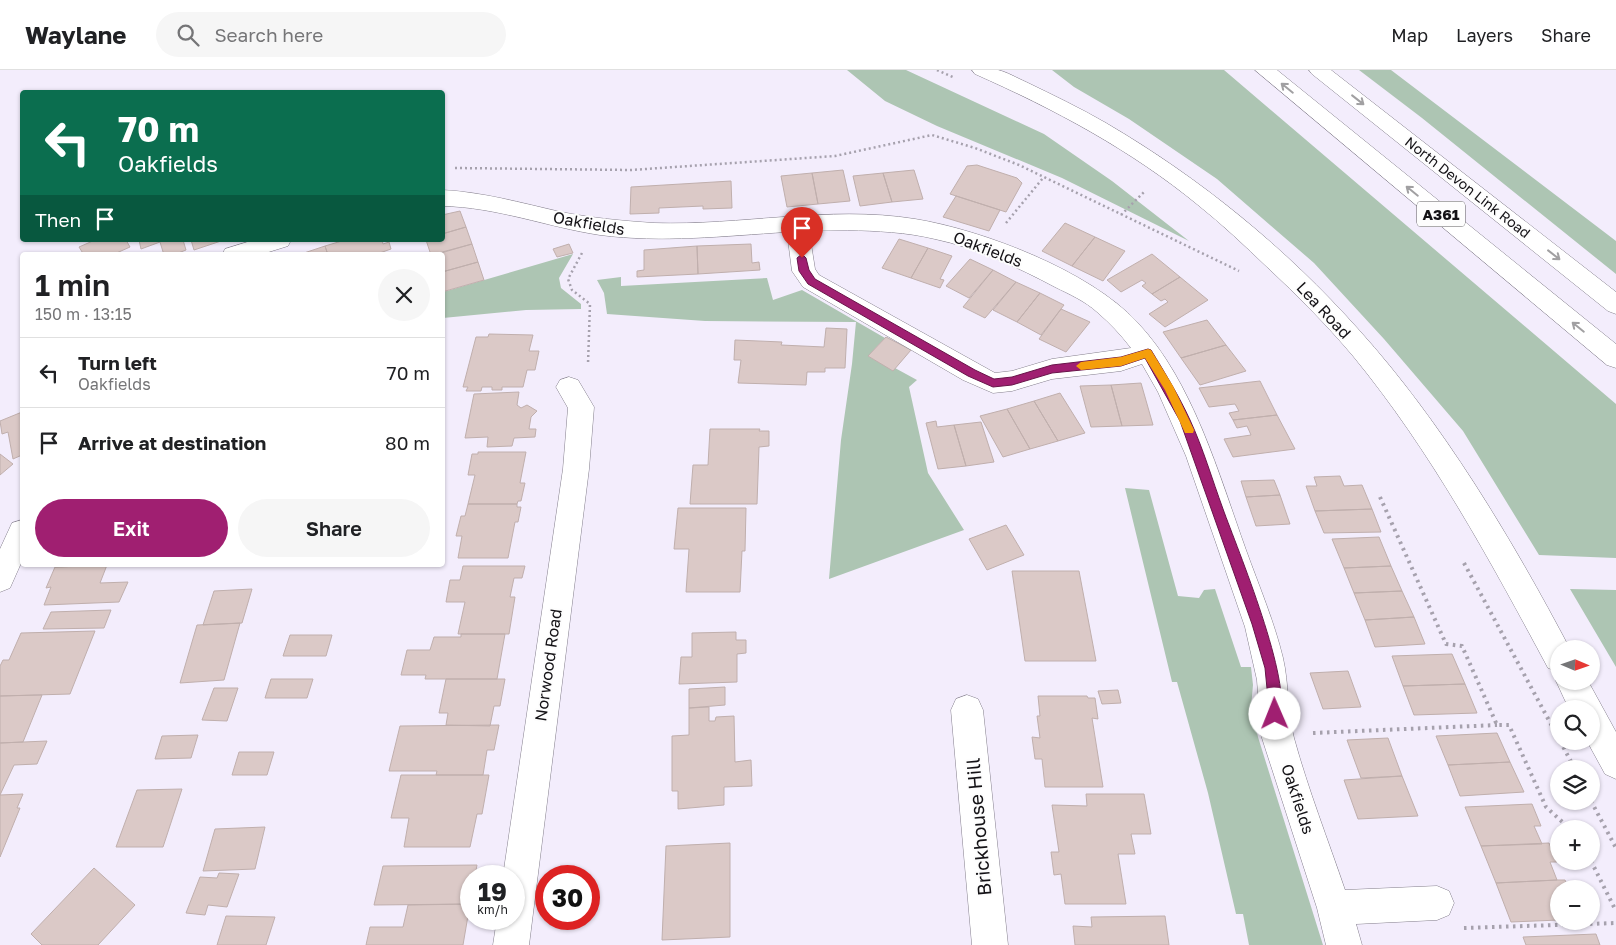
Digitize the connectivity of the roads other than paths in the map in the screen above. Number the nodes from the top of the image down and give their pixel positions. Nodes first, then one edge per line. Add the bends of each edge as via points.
1 (1265, 70) edge
2 (1320, 70) edge
3 (972, 76) edge
4 (445, 198) edge
5 (797, 225) junction
6 (274, 242) edge
7 (242, 252) edge
8 (1616, 305) edge
9 (1148, 353) junction
10 (1616, 358) edge
11 (569, 388) road end
12 (20, 536) edge
13 (0, 580) edge
14 (1550, 642) edge
15 (967, 710) dead end
16 (1600, 735) edge
17 (1616, 764) edge
18 (1437, 903) road end
19 (1334, 908) junction
20 (511, 945) edge
21 (990, 945) edge
22 (1344, 945) edge

10 -> 1 main road, A361
2 -> 8 main road, North Devon Link Road / A361
3 - 14 main road, Lea Road via 1013,83 1065,109 1157,165 1197,192 1311,294 1373,363 1417,421
4 - 5 main road, Oakfields via 477,199 625,230 672,232
5 - 9 main road, Oakfields via 892,224 940,231 970,240 1083,291 1106,306
5 - 9 main road via 804,271 811,281 993,383 1052,369 1121,362
6 - 7 main road
9 - 19 main road, Oakfields via 1186,421 1258,624 1271,668 1277,735
11 - 20 main road, Norwood Road via 581,407 576,469
12 - 13 main road
15 - 21 main road, Brickhouse Hill
16 - 17 main road
18 - 19 main road
19 - 22 main road, Oakfields

